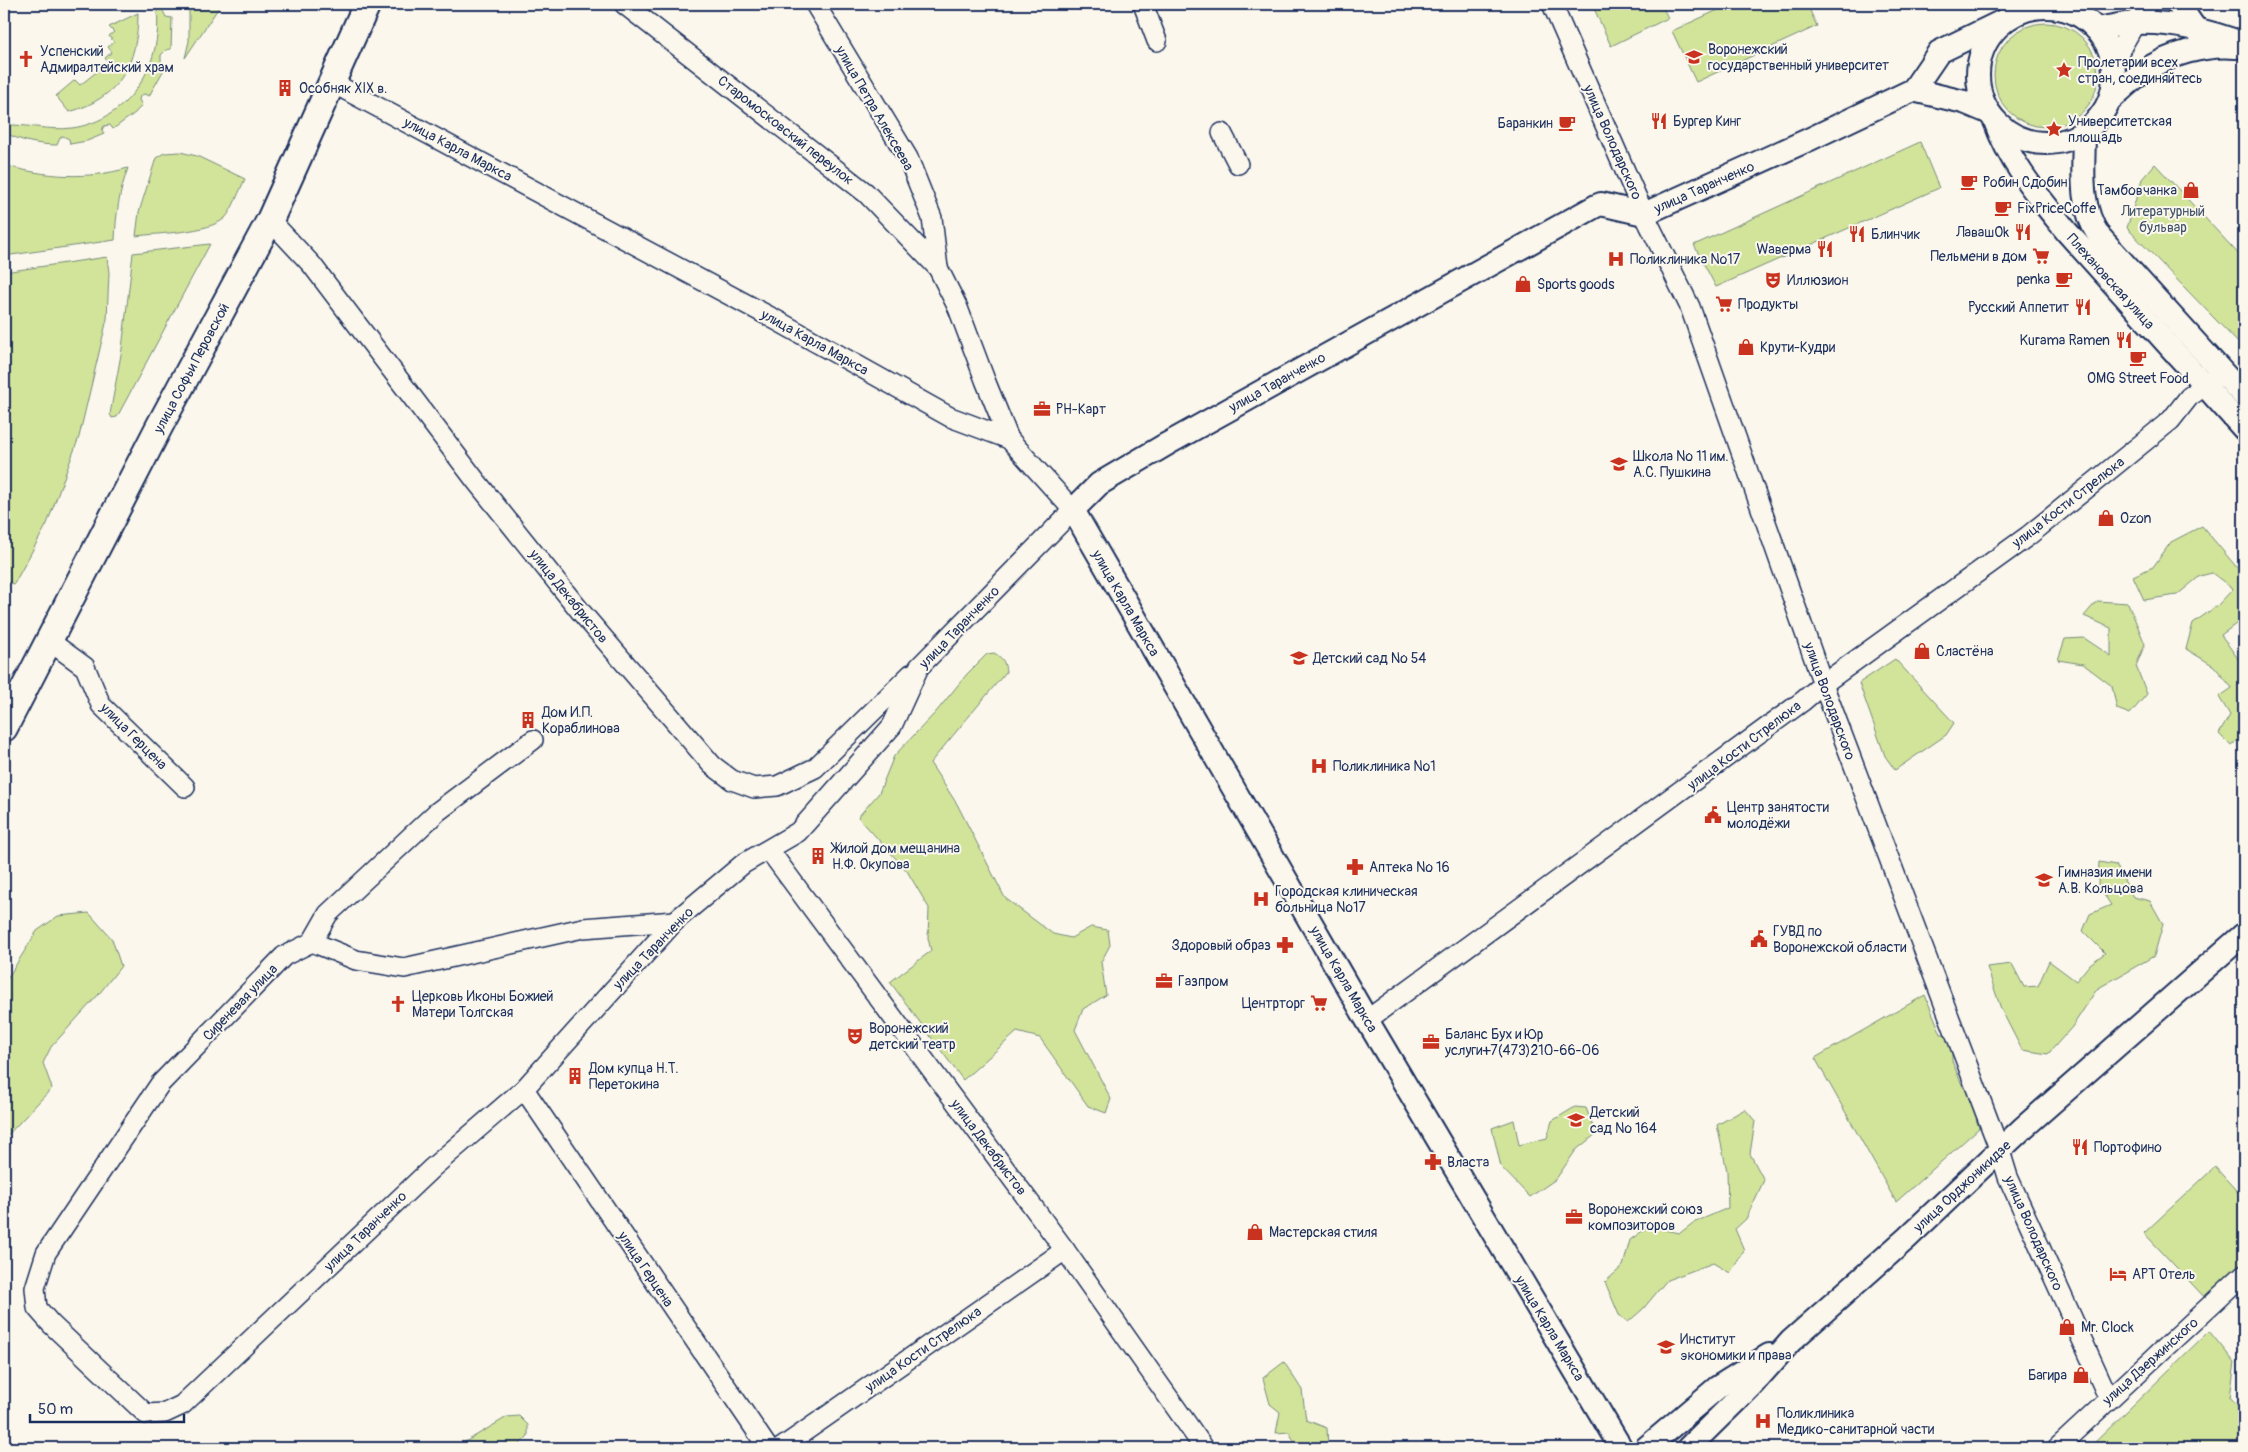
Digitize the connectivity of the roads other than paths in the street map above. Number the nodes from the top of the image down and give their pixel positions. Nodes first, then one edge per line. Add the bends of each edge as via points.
1 (368, 4) edge
2 (624, 4) edge
3 (815, 4) edge
4 (1143, 4) edge
5 (1552, 4) edge
6 (2146, 4) edge
7 (2178, 4) edge
8 (2045, 6) edge
9 (2005, 20) junction
10 (2134, 23) junction
11 (2096, 29) junction
12 (2196, 30) junction
13 (1157, 41) dead end
14 (2244, 46) edge
15 (2113, 62) junction
16 (331, 82) junction
17 (1913, 90) junction
18 (2110, 100) junction
19 (1991, 117) junction
20 (2084, 132) junction
21 (1222, 133) dead end
22 (1238, 164) dead end
23 (1644, 214) junction
24 (270, 220) junction
25 (938, 268) junction
26 (2222, 372) junction
27 (2205, 385) junction
28 (2244, 396) edge
29 (2244, 429) edge
30 (1009, 439) junction
31 (1073, 510) junction
32 (48, 640) junction
33 (919, 666) junction
34 (1823, 684) junction
35 (4, 728) edge
36 (533, 740) dead end
37 (185, 787) dead end
38 (768, 850) junction
39 (675, 921) junction
40 (2244, 934) edge
41 (312, 942) junction
42 (1368, 1020) junction
43 (524, 1089) junction
44 (2000, 1151) junction
45 (1065, 1250) junction
46 (2244, 1274) edge
47 (1791, 1341) junction
48 (2108, 1399) junction
49 (146, 1414) joint
50 (1618, 1443) edge
51 (768, 1448) edge
52 (781, 1448) edge
53 (1204, 1448) edge
54 (1646, 1448) edge
55 (1688, 1448) edge
56 (2057, 1448) edge

1 - 16 main road, улица Софьи Перовской
2 - 25 street, Старомосковский переулок via 866,193
3 - 25 street, улица Петра Алексеева via 908,158 932,218
4 - 13 street
5 - 23 street, улица Володарского
6 - 10 street
7 - 12 street
8 - 9 street
8 - 11 street via 2075,14
9 - 17 street via 1939,52
9 - 19 street via 1992,33 1978,66 1979,90
10 - 11 street
10 - 12 street via 2175,25
10 - 15 street
11 - 15 street via 2107,44
12 - 14 street via 2219,35
14 - 18 street via 2218,45 2180,54 2144,71
15 - 18 street
16 - 24 main road, улица Софьи Перовской
16 - 30 street, улица Карла Маркса via 950,417
17 - 19 street via 1964,102
17 - 23 street, улица Таранченко
18 - 20 street via 2100,118
19 - 20 street via 2022,140 2038,143 2070,140
19 - 27 street, Плехановская улица via 2010,157 2067,232
20 - 26 street, Плехановская улица via 2084,195 2091,224
21 - 22 street
23 - 31 street, улица Таранченко via 1601,204 1596,206 1167,444 1099,484
23 - 34 street, улица Володарского via 1690,307
24 - 32 main road, улица Софьи Перовской
24 - 33 street, улица Декабристов via 312,265 476,481 581,612 712,765 732,780 754,788 777,786 815,768
25 - 30 street, улица Петра Алексеева via 958,308
26 - 27 street, улица Кости Стрелюка
26 - 28 street, Плехановская улица
27 - 29 street, Плехановская улица
27 - 34 street, улица Кости Стрелюка via 2189,397 2172,420 2028,536
30 - 31 street, улица Карла Маркса
31 - 33 street, улица Таранченко
31 - 42 street, улица Карла Маркса
32 - 35 main road, улица Софьи Перовской
32 - 37 street, улица Герцена via 85,667 101,705
33 - 38 street, улица Таранченко via 892,726 798,832
34 - 42 street, улица Кости Стрелюка via 1646,818
34 - 44 street, улица Володарского
36 - 41 street via 437,812 328,914
38 - 39 street, улица Таранченко via 743,864
38 - 45 street, улица Декабристов
39 - 41 street via 583,928 404,968 356,960
39 - 43 street, улица Таранченко
40 - 44 street, улица Орджоникидзе
41 - 49 street, Сиреневая улица via 284,956 160,1084 46,1253 35,1288 37,1308
42 - 50 street, улица Карла Маркса
43 - 49 street, улица Таранченко via 432,1168 182,1405 165,1413
43 - 51 street, улица Герцена
44 - 47 street, улица Орджоникидзе
44 - 48 street, улица Володарского via 2008,1177
45 - 52 street, улица Кости Стрелюка
45 - 53 street, улица Декабристов
46 - 48 street, улица Дзержинского
47 - 54 street via 1718,1387
47 - 55 street, улица Орджоникидзе
48 - 56 street, улица Дзержинского

